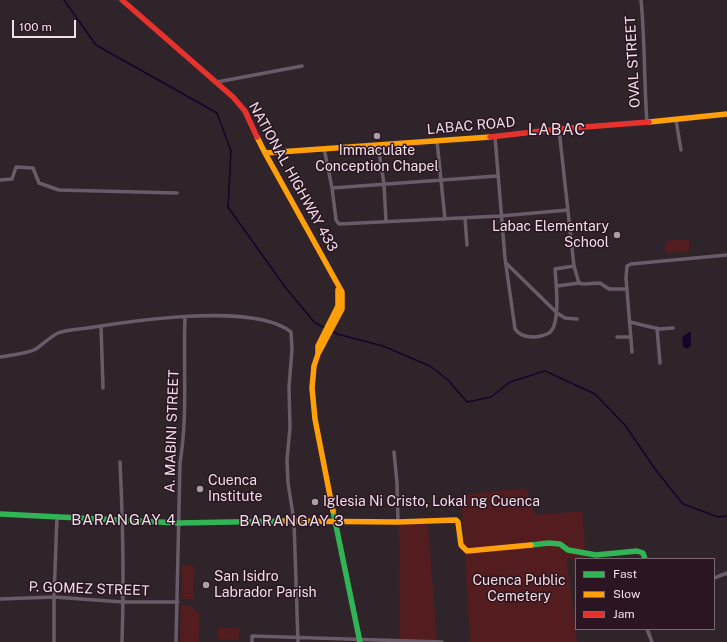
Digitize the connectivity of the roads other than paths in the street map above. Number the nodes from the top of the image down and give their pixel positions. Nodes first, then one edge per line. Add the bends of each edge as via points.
1 (122, 0) edge
2 (641, 0) edge
3 (302, 66) dead end
4 (217, 82) junction
5 (727, 114) edge
6 (676, 120) junction
7 (647, 122) junction
8 (559, 130) junction
9 (495, 137) junction
10 (437, 141) junction
11 (378, 145) junction
12 (324, 148) junction
13 (681, 150) dead end
14 (265, 153) junction
15 (497, 176) junction
16 (442, 179) junction
17 (0, 180) edge
18 (384, 184) junction
19 (332, 188) junction
20 (177, 193) dead end
21 (568, 210) junction
22 (500, 216) junction
23 (465, 218) junction
24 (445, 219) junction
25 (386, 221) junction
26 (467, 245) dead end
27 (727, 255) edge
28 (506, 263) junction
29 (574, 266) junction
30 (578, 282) junction
31 (557, 286) junction
32 (627, 289) junction
33 (557, 313) junction
34 (185, 316) junction
35 (577, 319) dead end
36 (630, 322) junction
37 (101, 326) junction
38 (657, 328) junction
39 (673, 328) dead end
40 (618, 337) dead end
41 (631, 337) junction
42 (632, 352) dead end
43 (0, 357) edge
44 (660, 363) dead end
45 (103, 388) dead end
46 (394, 452) dead end
47 (120, 462) dead end
48 (0, 514) edge
49 (57, 516) junction
50 (123, 520) junction
51 (294, 521) junction
52 (335, 521) junction
53 (398, 522) junction
54 (179, 523) junction
55 (645, 558) edge
56 (727, 573) edge
57 (715, 578) edge
58 (54, 597) junction
59 (0, 599) edge
60 (123, 602) junction
61 (178, 602) junction
62 (647, 630) edge
63 (298, 640) edge
64 (360, 641) edge
65 (54, 642) edge
66 (122, 642) edge
67 (176, 642) edge
68 (252, 642) edge
69 (442, 642) edge
70 (652, 642) edge

1 - 4 street, NATIONAL HIGHWAY 433
2 - 7 street, OVAL STREET
3 - 4 street
4 - 14 street, NATIONAL HIGHWAY 433 via 245,111
5 - 6 street, LABAC ROAD
6 - 7 street, LABAC ROAD
6 - 13 street
7 - 8 street, LABAC ROAD
8 - 9 street, LABAC ROAD
8 - 21 street
9 - 10 street, LABAC ROAD
9 - 15 street
10 - 11 street, LABAC ROAD
10 - 16 street
11 - 12 street, LABAC ROAD
11 - 18 street
12 - 14 street, LABAC ROAD
12 - 19 street
14 - 52 street, NATIONAL HIGHWAY 433 via 332,274 339,298 337,314 320,347 312,377 313,403
15 - 16 street
15 - 22 street
16 - 18 street
16 - 24 street
17 - 20 street via 12,179 16,167 31,167 34,168 39,183 59,190
18 - 19 street
18 - 25 street
19 - 25 street via 336,220 339,224
21 - 22 street
21 - 29 street
22 - 23 street
22 - 28 street
23 - 24 street
23 - 26 street
24 - 25 street
27 - 32 street via 628,265
28 - 33 street
28 - 33 street via 517,333 534,337 548,334
29 - 30 street
29 - 31 street via 555,270
30 - 31 street
30 - 32 street via 600,283 609,289
31 - 33 street
32 - 36 street
33 - 35 street via 565,318
34 - 37 street
34 - 51 street via 236,316 277,323 291,332 287,460
34 - 54 street, A. MABINI STREET via 184,438 180,462
36 - 38 street
36 - 41 street
37 - 43 street via 59,333 34,350
37 - 45 street
38 - 39 street
38 - 44 street
40 - 41 street
41 - 42 street
46 - 53 street
47 - 50 street
48 - 49 street
49 - 50 street
49 - 58 street
50 - 54 street
50 - 60 street
51 - 52 street
51 - 54 street
51 - 63 street
52 - 53 street
52 - 64 street, NATIONAL HIGHWAY 433
53 - 55 street via 456,520 461,545 467,550 524,544 560,544 568,550 596,555 637,551 642,552
54 - 61 street, A. MABINI STREET
56 - 57 street
58 - 59 street, P. GOMEZ STREET
58 - 60 street, P. GOMEZ STREET
58 - 65 street
60 - 61 street, P. GOMEZ STREET
60 - 66 street
61 - 67 street, A. MABINI STREET
62 - 70 street
63 - 64 street
63 - 68 street via 252,636
64 - 69 street

